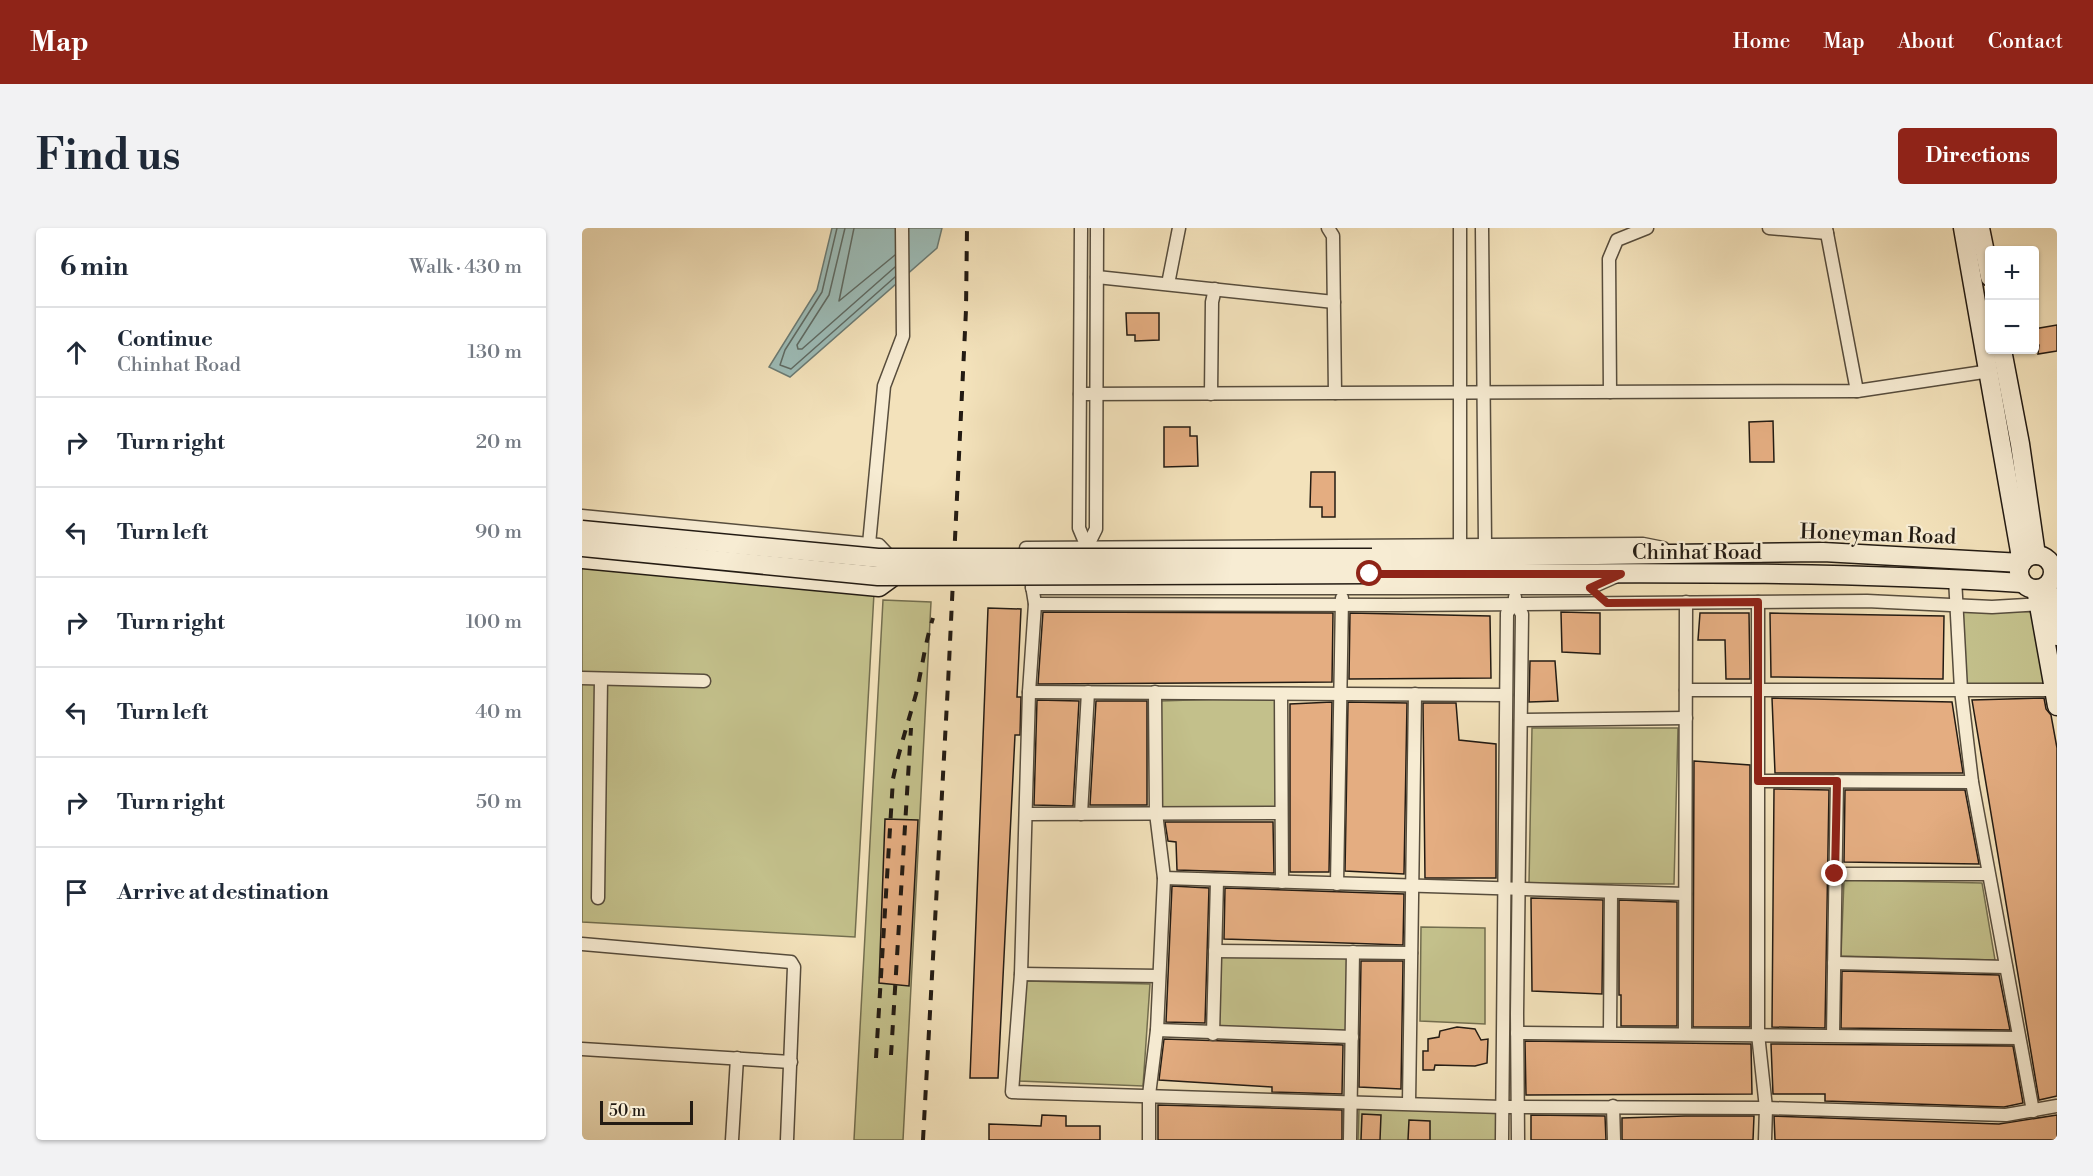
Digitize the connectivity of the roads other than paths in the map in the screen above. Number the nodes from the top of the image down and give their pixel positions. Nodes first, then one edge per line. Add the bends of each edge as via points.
1 (902, 228) edge
2 (1081, 228) edge
3 (1097, 228) edge
4 (1179, 228) edge
5 (1328, 228) edge
6 (1460, 228) edge
7 (1482, 228) edge
8 (1647, 228) edge
9 (1769, 228) edge
10 (1963, 228) edge
11 (1980, 228) edge
12 (1826, 231) edge
13 (1985, 255) edge
14 (1097, 277) junction
15 (1168, 284) junction
16 (1215, 289) junction
17 (1334, 302) junction
18 (2003, 354) edge
19 (1990, 371) junction
20 (1857, 391) junction
21 (1610, 392) junction
22 (1335, 393) junction
23 (1460, 393) junction
24 (1483, 393) junction
25 (1080, 394) junction
26 (1097, 394) junction
27 (1211, 394) junction
28 (582, 516) edge
29 (582, 530) edge
30 (870, 544) junction
31 (1460, 544) junction
32 (1485, 544) junction
33 (582, 547) edge
34 (1087, 547) junction
35 (1689, 554) junction
36 (582, 560) edge
37 (2041, 560) edge
38 (1371, 566) junction
39 (902, 570) joint
40 (1621, 574) junction
41 (1955, 578) junction
42 (1032, 588) junction
43 (1341, 588) junction
44 (1515, 588) junction
45 (1590, 588) junction
46 (2043, 590) edge
47 (1686, 602) junction
48 (1758, 602) junction
49 (1342, 603) junction
50 (1515, 603) junction
51 (1607, 603) junction
52 (1035, 604) junction
53 (1958, 605) junction
54 (2057, 636) edge
55 (582, 678) edge
56 (602, 679) junction
57 (704, 681) dead end
58 (1686, 690) junction
59 (1758, 690) junction
60 (1960, 690) junction
61 (1029, 692) junction
62 (1088, 692) junction
63 (1155, 692) junction
64 (1281, 694) junction
65 (1340, 694) junction
66 (1415, 694) junction
67 (1506, 695) junction
68 (2056, 698) edge
69 (1686, 718) junction
70 (1521, 720) junction
71 (1758, 781) junction
72 (1837, 781) junction
73 (1972, 782) junction
74 (1156, 813) junction
75 (1281, 813) junction
76 (1028, 814) junction
77 (1081, 814) junction
78 (1835, 874) junction
79 (1988, 874) junction
80 (1164, 878) junction
81 (1216, 881) junction
82 (1282, 882) junction
83 (1337, 884) junction
84 (1412, 886) junction
85 (1504, 889) junction
86 (1518, 889) junction
87 (1611, 892) junction
88 (1685, 894) junction
89 (598, 898) dead end
90 (582, 944) edge
91 (1215, 951) junction
92 (1353, 952) junction
93 (1411, 953) junction
94 (1834, 963) junction
95 (2006, 967) junction
96 (1021, 974) junction
97 (1159, 976) junction
98 (1157, 1030) junction
99 (1516, 1033) junction
100 (1213, 1034) junction
101 (1610, 1034) junction
102 (1685, 1034) junction
103 (1758, 1034) junction
104 (1833, 1035) junction
105 (1352, 1037) junction
106 (2019, 1038) junction
107 (582, 1049) edge
108 (736, 1059) junction
109 (791, 1062) junction
110 (1149, 1095) junction
111 (1351, 1102) junction
112 (1409, 1103) junction
113 (1518, 1106) junction
114 (1613, 1106) junction
115 (2057, 1106) edge
116 (1502, 1107) junction
117 (1766, 1108) junction
118 (2033, 1111) junction
119 (732, 1140) edge
120 (786, 1140) edge
121 (1149, 1140) edge
122 (1350, 1140) edge
123 (1502, 1140) edge
124 (1518, 1140) edge
125 (1614, 1140) edge
126 (1765, 1140) edge

1 - 30 street via 903,336 884,386
2 - 25 street
3 - 14 street
4 - 15 street
5 - 17 street via 1333,236
6 - 23 street
7 - 24 street
8 - 21 street via 1617,240 1608,259
9 - 12 street
10 - 19 street
11 - 13 street
12 - 20 street
14 - 15 street
14 - 26 street
15 - 16 street
16 - 17 street
16 - 27 street
17 - 22 street
18 - 37 street
19 - 20 street
19 - 37 street
20 - 21 street
21 - 24 street
22 - 23 street
22 - 27 street
23 - 24 street
23 - 31 street
24 - 32 street
25 - 26 street
25 - 34 street via 1079,528
26 - 27 street
26 - 34 street via 1096,529
28 - 30 street
29 - 38 street, bridge via 878,558
30 - 39 street via 879,545
31 - 32 street
31 - 34 street
32 - 35 street via 1643,544
33 - 38 street, bridge via 879,576
34 - 42 street via 1026,548
35 - 37 street, Honeyman Road via 1823,552
35 - 38 street, Honeyman Road
36 - 39 street via 879,587
37 - 46 street via 2053,569
37 - 46 street via 2019,573
38 - 40 street, Chinhat Road
40 - 41 street, Chinhat Road
40 - 45 street
41 - 46 street, Chinhat Road
41 - 53 street
42 - 43 street
42 - 52 street
43 - 44 street
43 - 49 street
44 - 45 street
44 - 50 street
45 - 51 street
46 - 53 street
46 - 54 street
46 - 68 street
47 - 48 street
47 - 51 street
47 - 58 street
48 - 53 street
48 - 59 street
49 - 50 street
49 - 52 street
49 - 65 street
50 - 51 street
50 - 67 street via 1507,613
50 - 70 street via 1522,614
52 - 61 street
53 - 60 street
55 - 56 street
56 - 57 street
56 - 89 street
58 - 59 street
58 - 69 street
59 - 60 street
59 - 71 street
60 - 68 street
60 - 73 street
61 - 62 street
61 - 76 street
62 - 63 street
62 - 77 street
63 - 64 street
63 - 74 street
64 - 65 street
64 - 75 street
65 - 66 street
65 - 83 street
66 - 67 street
66 - 84 street
67 - 85 street
69 - 70 street
69 - 88 street
70 - 86 street
71 - 72 street
71 - 103 street
72 - 73 street
72 - 78 street
73 - 79 street
74 - 75 street
74 - 77 street
74 - 80 street
75 - 82 street
76 - 77 street
76 - 96 street
78 - 79 street
78 - 94 street
79 - 95 street
80 - 81 street
80 - 97 street
81 - 82 street
81 - 91 street
82 - 83 street
83 - 84 street
84 - 85 street
84 - 93 street
85 - 86 street
85 - 116 street
86 - 87 street
86 - 99 street
87 - 88 street
87 - 101 street
88 - 102 street
90 - 109 street via 790,962 794,967
91 - 92 street
91 - 100 street
92 - 93 street
92 - 105 street
93 - 112 street
94 - 95 street
94 - 104 street
95 - 106 street
96 - 97 street
96 - 110 street via 1012,1092
97 - 98 street
98 - 100 street
98 - 110 street
99 - 101 street
99 - 113 street
100 - 105 street
101 - 102 street
102 - 103 street
103 - 104 street
103 - 117 street
104 - 106 street
105 - 111 street
106 - 118 street
107 - 108 street
108 - 109 street
108 - 119 street
109 - 120 street
110 - 111 street
110 - 121 street
111 - 112 street
111 - 122 street
112 - 116 street
113 - 114 street
113 - 116 street
113 - 124 street
114 - 117 street
114 - 125 street
115 - 118 street
116 - 123 street
117 - 118 street via 2006,1115
117 - 126 street

